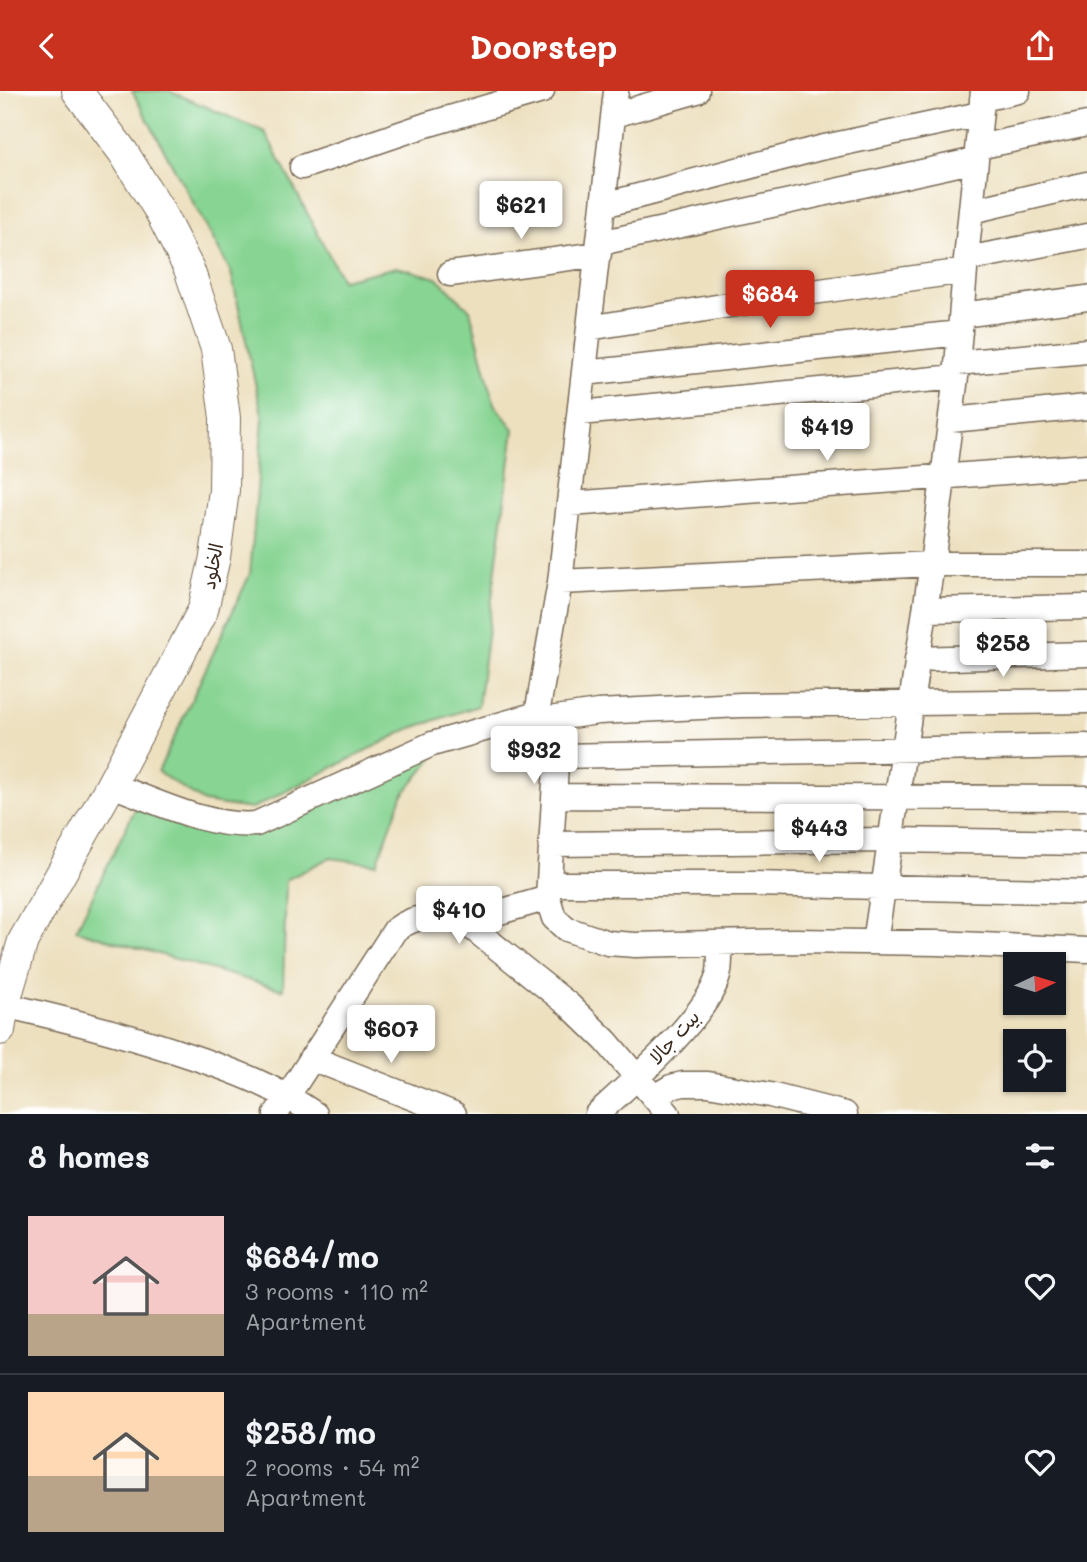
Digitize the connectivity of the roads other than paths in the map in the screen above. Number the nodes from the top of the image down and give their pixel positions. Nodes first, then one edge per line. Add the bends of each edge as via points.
1 (78, 91) edge
2 (542, 91) edge
3 (696, 91) edge
4 (1018, 91) edge
5 (982, 101) edge
6 (615, 103) edge
7 (1087, 124) edge
8 (977, 154) junction
9 (302, 167) dead end
10 (1087, 184) edge
11 (604, 205) junction
12 (971, 211) junction
13 (1087, 236) edge
14 (599, 248) junction
15 (965, 265) junction
16 (450, 274) dead end
17 (1087, 298) edge
18 (961, 324) junction
19 (589, 328) junction
20 (1087, 351) edge
21 (957, 370) junction
22 (583, 373) junction
23 (1087, 407) edge
24 (580, 413) junction
25 (951, 420) junction
26 (1087, 466) edge
27 (943, 478) junction
28 (570, 504) junction
29 (1087, 563) edge
30 (932, 565) junction
31 (560, 582) junction
32 (1087, 607) edge
33 (925, 610) junction
34 (1087, 654) edge
35 (917, 659) junction
36 (1087, 701) edge
37 (909, 703) junction
38 (540, 717) junction
39 (1087, 746) edge
40 (903, 748) junction
41 (557, 756) junction
42 (111, 785) junction
43 (556, 796) junction
44 (895, 798) junction
45 (1087, 798) edge
46 (891, 840) junction
47 (1087, 843) edge
48 (552, 844) junction
49 (884, 888) junction
50 (548, 891) junction
51 (1087, 892) edge
52 (465, 922) junction
53 (719, 943) junction
54 (875, 943) junction
55 (1087, 950) edge
56 (2, 1017) edge
57 (311, 1058) junction
58 (636, 1078) junction
59 (282, 1104) edge
60 (661, 1106) edge
61 (315, 1114) edge
62 (454, 1114) edge
63 (597, 1114) edge
64 (845, 1114) edge

1 - 42 street, الخلود via 159,210 189,269 216,349 225,418 224,490 203,610
2 - 9 street
3 - 6 street
4 - 5 street
5 - 8 street
5 - 11 street
6 - 11 street
7 - 8 street
8 - 12 street
8 - 14 street
10 - 12 street
11 - 14 street
12 - 15 street
13 - 15 street
14 - 16 street
14 - 19 street
15 - 18 street
15 - 19 street
17 - 18 street
18 - 21 street
18 - 22 street
19 - 22 street
20 - 21 street
21 - 24 street
21 - 25 street
22 - 24 street
23 - 25 street
24 - 28 street
25 - 27 street
26 - 27 street
27 - 28 street
27 - 30 street
28 - 31 street
29 - 30 street
30 - 31 street
30 - 33 street
31 - 38 street
32 - 33 street
33 - 35 street
34 - 35 street
35 - 37 street
36 - 37 street
37 - 38 street via 741,705
37 - 40 street
38 - 41 street via 555,741
38 - 42 street via 464,733 423,748 256,824 233,825 205,818
39 - 40 street
40 - 41 street
40 - 44 street
41 - 43 street
42 - 56 street, الخلود via 23,941
43 - 44 street
43 - 48 street
44 - 45 street
44 - 46 street
46 - 47 street
46 - 48 street
46 - 49 street
48 - 50 street
49 - 50 street
49 - 51 street
49 - 54 street
50 - 52 street
50 - 53 street via 554,918 585,937 635,945
52 - 57 street via 424,917 408,920 395,930
52 - 58 street via 569,1005
53 - 54 street
53 - 58 street, بيت جالا via 719,974 712,993
54 - 55 street
56 - 59 street via 145,1041 232,1070
57 - 59 street
57 - 62 street
58 - 60 street
58 - 63 street, بيت جالا
59 - 61 street
60 - 64 street via 671,1087 708,1084

